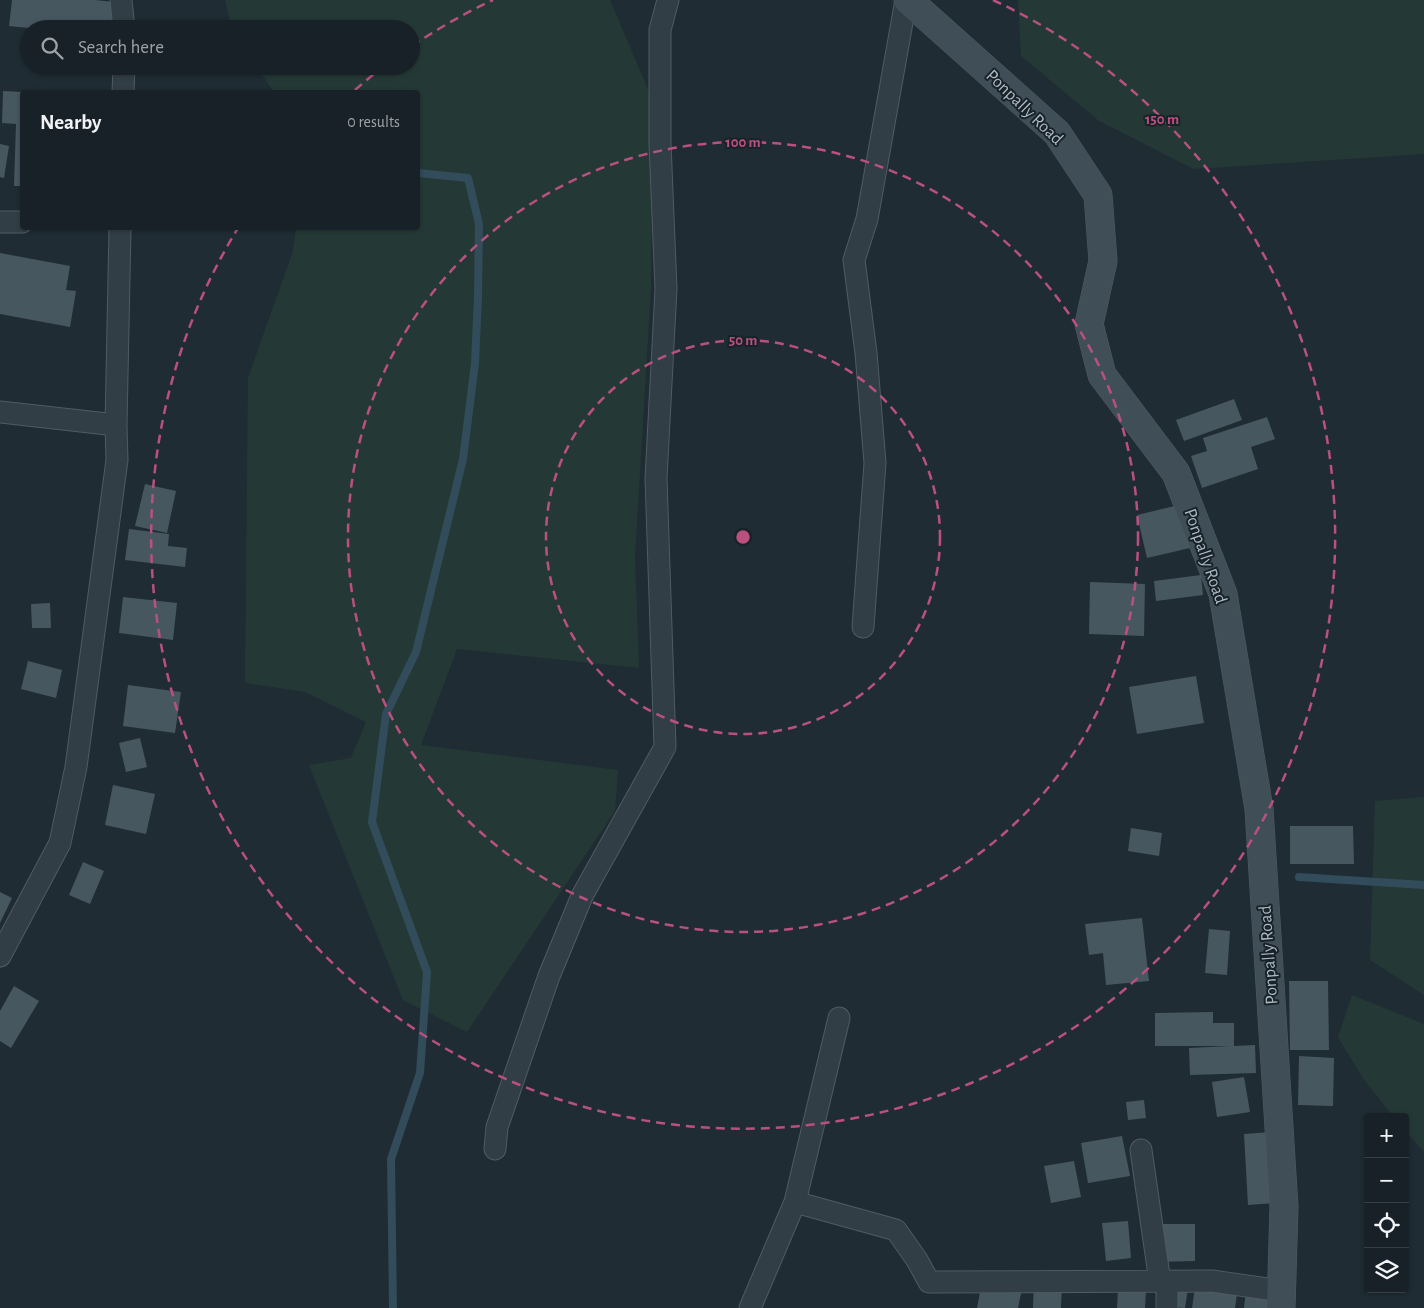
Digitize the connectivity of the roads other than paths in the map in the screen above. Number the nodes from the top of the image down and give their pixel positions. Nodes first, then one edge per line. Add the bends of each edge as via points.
1 (122, 0) edge
2 (668, 0) edge
3 (907, 0) edge
4 (123, 20) edge
5 (124, 75) edge
6 (123, 90) edge
7 (0, 222) edge
8 (20, 222) edge
9 (120, 230) edge
10 (0, 412) edge
11 (116, 425) junction
12 (863, 627) dead end
13 (0, 956) edge
14 (839, 1018) dead end
15 (495, 1149) dead end
16 (1141, 1150) dead end
17 (795, 1202) junction
18 (1163, 1282) junction
19 (1282, 1300) edge
20 (750, 1308) edge
21 (1167, 1308) edge

1 - 4 street
2 - 15 street via 660,30 660,143 666,290 656,478 665,747 582,896 539,1004 497,1127
3 - 12 street via 867,219 854,260 875,463
3 - 19 main road, Ponpally Road via 1057,133 1098,194 1103,261 1089,324 1102,375 1176,473 1223,594 1258,809 1284,1207
5 - 6 street
7 - 8 street
9 - 11 street
10 - 11 street
11 - 13 street via 117,460 76,766 60,843
14 - 17 street
16 - 18 street
17 - 18 street via 896,1230 929,1282
17 - 20 street
18 - 19 street via 1212,1281
18 - 21 street

